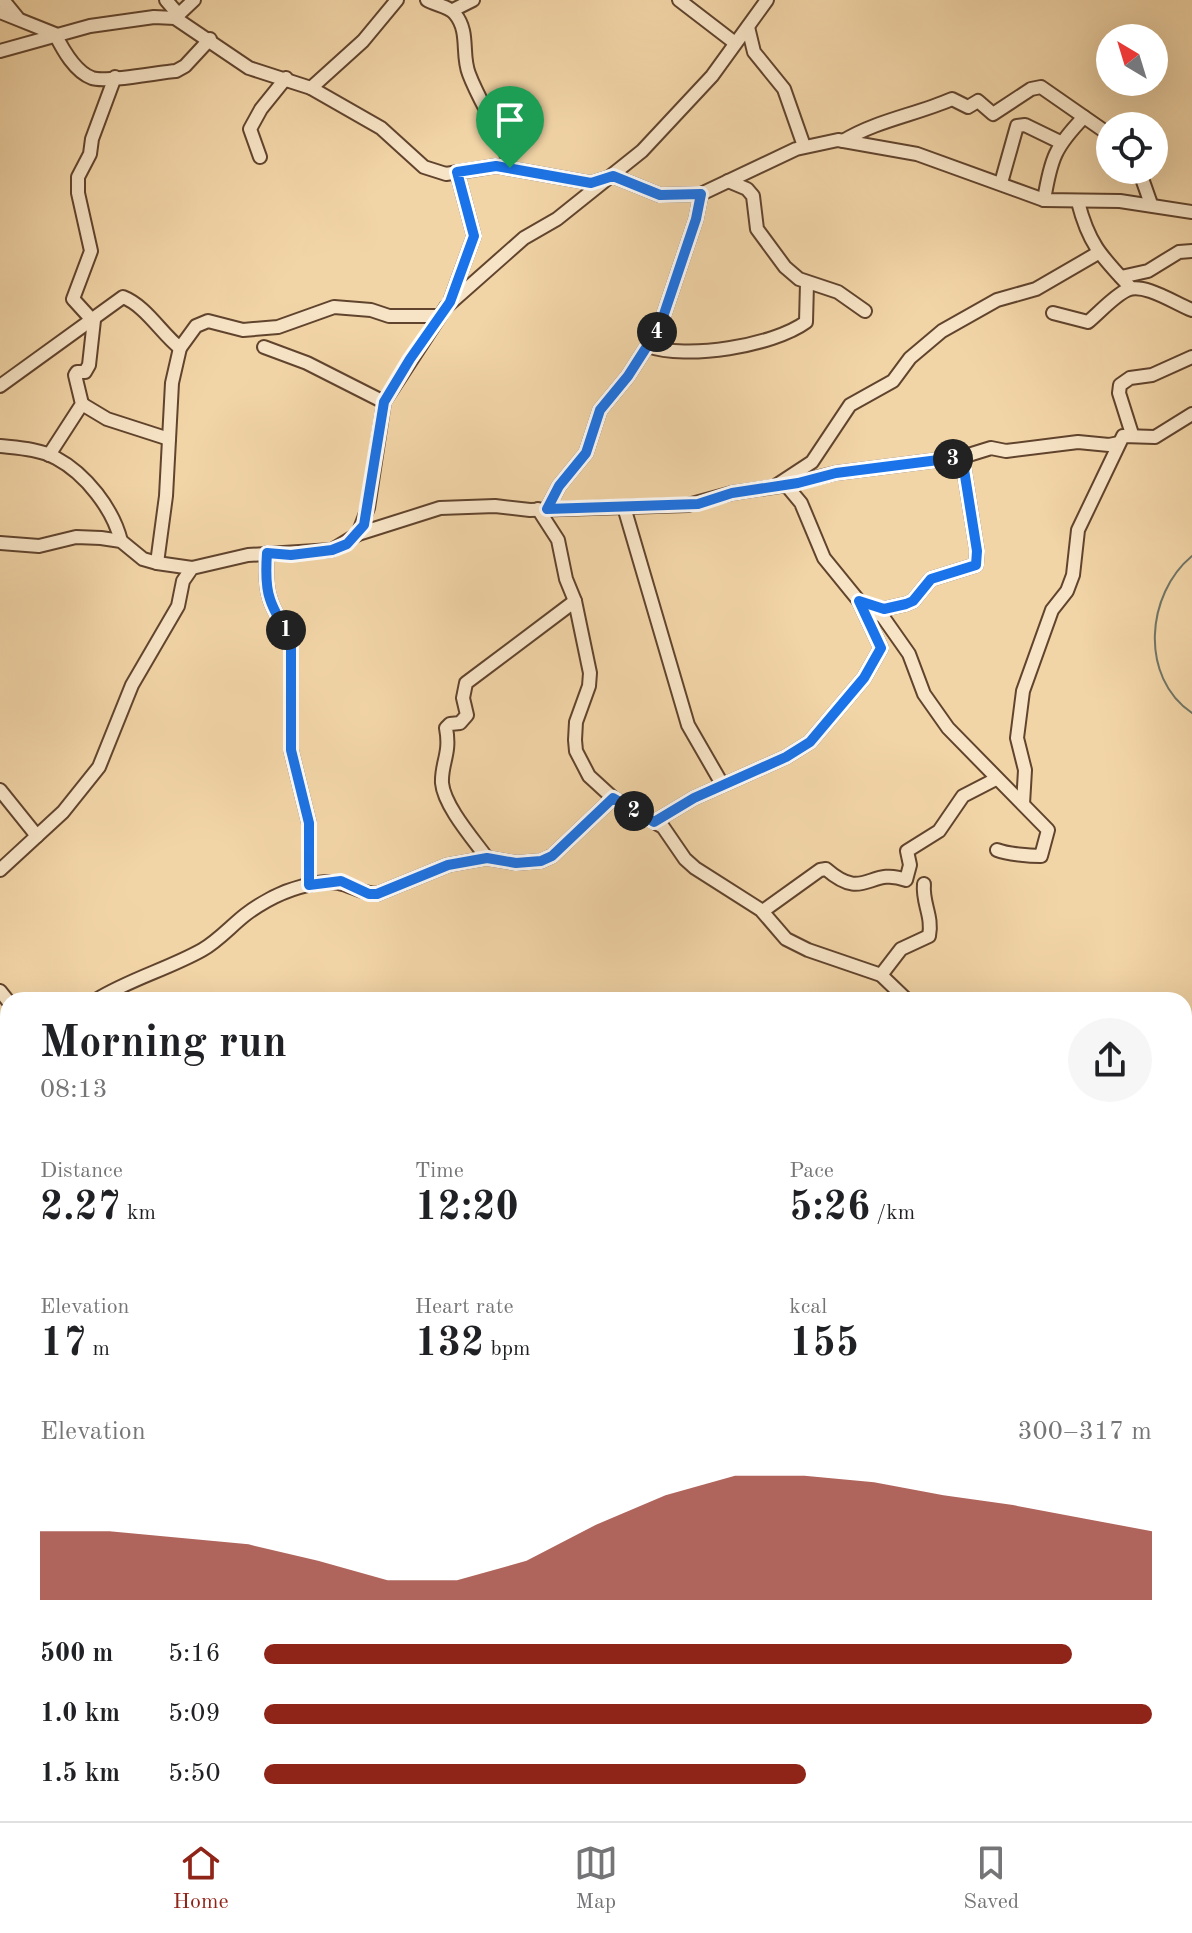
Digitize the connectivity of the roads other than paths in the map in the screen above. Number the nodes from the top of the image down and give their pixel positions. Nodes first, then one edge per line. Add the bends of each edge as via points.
1 (3, 0) edge
2 (166, 0) edge
3 (194, 0) edge
4 (397, 0) edge
5 (427, 0) edge
6 (473, 0) edge
7 (679, 0) edge
8 (767, 0) edge
9 (453, 10) junction
10 (0, 12) edge
11 (176, 16) junction
12 (19, 20) junction
13 (748, 27) junction
14 (55, 34) junction
15 (210, 39) junction
16 (735, 43) junction
17 (0, 51) edge
18 (115, 77) junction
19 (286, 78) junction
20 (311, 88) junction
21 (1084, 117) junction
22 (1096, 125) edge
23 (843, 141) junction
24 (1060, 142) junction
25 (804, 146) junction
26 (260, 157) dead end
27 (510, 168) junction
28 (457, 172) junction
29 (613, 176) junction
30 (728, 181) junction
31 (1001, 183) junction
32 (1144, 184) edge
33 (701, 194) junction
34 (1044, 200) junction
35 (1078, 202) junction
36 (1151, 204) junction
37 (1192, 212) edge
38 (1192, 251) edge
39 (1098, 253) junction
40 (1121, 277) junction
41 (807, 283) junction
42 (1131, 288) junction
43 (450, 302) junction
44 (1192, 310) edge
45 (865, 311) dead end
46 (1053, 313) dead end
47 (440, 316) junction
48 (94, 320) junction
49 (648, 346) junction
50 (264, 347) dead end
51 (180, 348) junction
52 (1192, 357) edge
53 (0, 386) edge
54 (384, 402) junction
55 (82, 404) junction
56 (1192, 414) edge
57 (1132, 434) junction
58 (169, 439) junction
59 (1119, 443) junction
60 (0, 446) edge
61 (49, 455) junction
62 (962, 457) junction
63 (780, 486) junction
64 (624, 507) junction
65 (542, 509) junction
66 (358, 534) junction
67 (121, 541) junction
68 (0, 543) edge
69 (267, 553) junction
70 (157, 563) junction
71 (192, 568) junction
72 (575, 601) junction
73 (859, 601) junction
74 (873, 608) junction
75 (996, 779) junction
76 (722, 784) junction
77 (0, 790) edge
78 (613, 798) junction
79 (1023, 804) junction
80 (654, 822) junction
81 (37, 836) junction
82 (997, 850) dead end
83 (487, 858) junction
84 (0, 870) edge
85 (924, 884) dead end
86 (309, 885) junction
87 (763, 911) junction
88 (881, 975) junction
89 (109, 992) edge
90 (899, 992) edge

1 - 12 street
2 - 11 street
3 - 11 street
4 - 20 street via 363,41
5 - 9 street
6 - 9 street
7 - 16 street
8 - 13 street
9 - 27 street via 465,36 468,71
10 - 12 street
11 - 14 street
11 - 15 street
12 - 14 street
13 - 16 street
13 - 25 street via 754,52 784,89
14 - 17 street
14 - 18 street via 83,72 98,79
15 - 18 street via 176,71
15 - 19 street via 249,68
16 - 29 street via 706,83
18 - 48 street via 78,177 91,251 73,299
19 - 20 street
19 - 26 street via 250,129
20 - 28 street via 381,128 424,167
21 - 22 street
21 - 23 street via 1041,87 993,114 978,101 968,107 952,99
21 - 24 street
23 - 25 street
23 - 31 street via 917,154
24 - 31 street via 1017,126
24 - 34 street
25 - 30 street
27 - 28 street
27 - 29 street via 591,183
28 - 43 street via 474,236
29 - 33 street via 660,195
29 - 43 street via 524,238
30 - 33 street
30 - 41 street via 753,196 757,229 785,267
31 - 34 street
32 - 36 street
33 - 49 street via 675,286
34 - 35 street
35 - 36 street
35 - 39 street
36 - 37 street
38 - 40 street
39 - 40 street
39 - 63 street via 1036,289 997,300 942,331 893,381 850,405 812,462
40 - 42 street
41 - 45 street via 838,292
41 - 49 street via 806,322 769,340 700,351
42 - 44 street
42 - 46 street via 1088,322
43 - 47 street
47 - 51 street via 389,316 334,307 254,330 208,321 196,326
47 - 54 street
48 - 51 street via 117,300 129,299
48 - 53 street
48 - 55 street via 89,365 75,375
49 - 65 street via 600,410 586,453
50 - 54 street
51 - 58 street
52 - 57 street via 1120,385
54 - 66 street via 368,508
55 - 58 street via 107,419
55 - 61 street
56 - 57 street via 1155,437
57 - 59 street
58 - 70 street
59 - 62 street via 991,448
59 - 79 street via 1078,530 1073,575 1052,610 1023,691 1017,738 1025,770
60 - 61 street
61 - 67 street via 108,506
62 - 63 street
62 - 74 street via 976,565 931,579 906,604
63 - 64 street via 698,504
63 - 73 street via 801,503 824,558
64 - 65 street
64 - 76 street via 688,725
65 - 66 street via 440,508
65 - 72 street via 558,540
66 - 69 street via 332,550
67 - 68 street via 76,537 39,546
67 - 70 street
69 - 71 street
69 - 86 street via 270,599 291,647 291,750 309,823
70 - 71 street
71 - 81 street via 178,606 136,677 99,767
72 - 78 street via 590,673 576,722 576,751 589,776
72 - 83 street via 466,683 462,687 467,715 446,728 450,747 442,784
73 - 74 street
73 - 76 street via 881,648 864,678 810,742
74 - 75 street via 909,654 924,694 948,728
75 - 79 street
75 - 87 street via 963,796 939,831 907,851 906,880 882,876 841,883 826,869 820,870
76 - 80 street
77 - 81 street
78 - 80 street
78 - 83 street via 552,856 516,863
79 - 82 street via 1048,830 1041,856
80 - 87 street via 695,868
81 - 84 street
83 - 86 street via 429,871 377,894 341,881
85 - 88 street via 932,922 929,936 901,949
86 - 89 street via 272,897 204,949
87 - 88 street via 797,945
88 - 90 street

